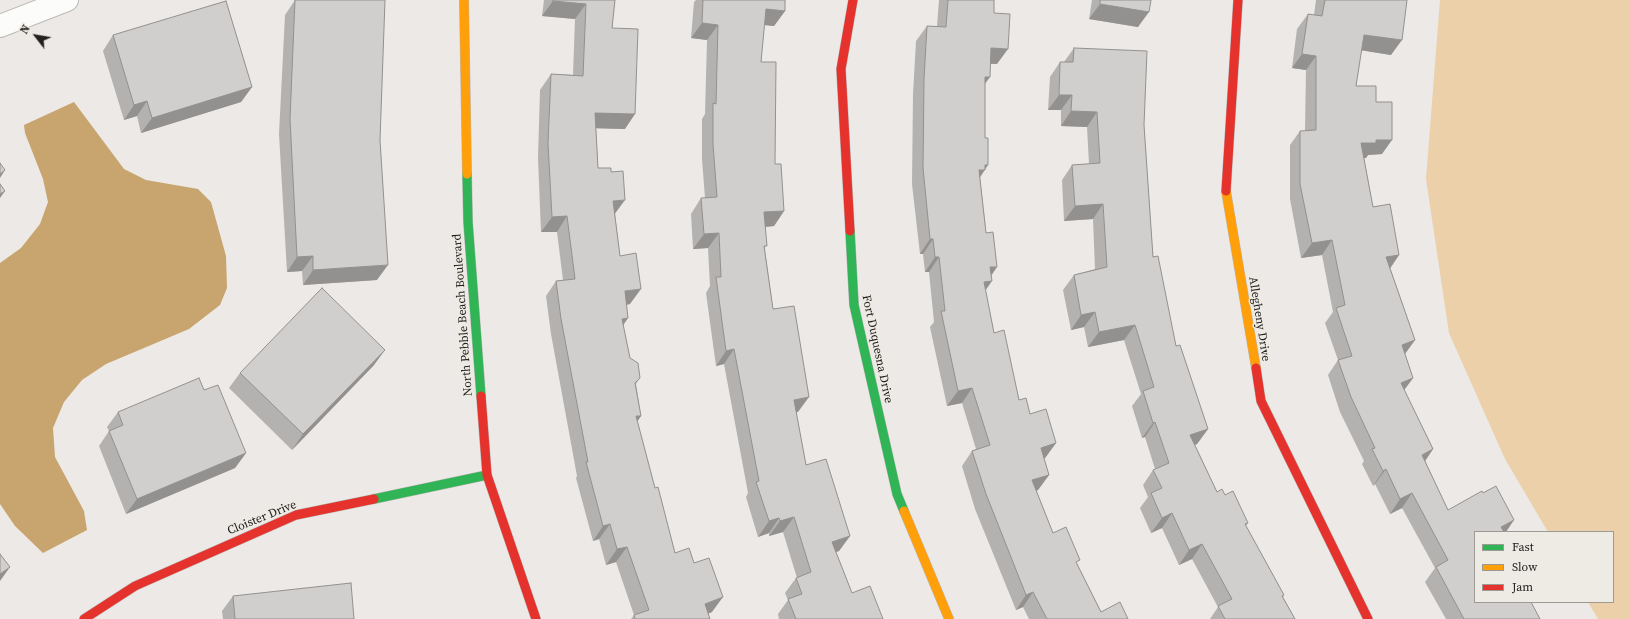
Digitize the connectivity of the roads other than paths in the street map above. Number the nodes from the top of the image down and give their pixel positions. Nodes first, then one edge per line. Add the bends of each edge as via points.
1 (67, 0) edge
2 (464, 0) edge
3 (853, 0) edge
4 (1238, 0) edge
5 (0, 26) edge
6 (487, 474) junction
7 (84, 619) edge
8 (536, 619) edge
9 (949, 619) edge
10 (1368, 619) edge

1 - 5 street
2 - 6 street, North Pebble Beach Boulevard via 468,222
3 - 9 street, Fort Duquesna Drive via 841,69 854,306 897,494
4 - 10 street, Allegheny Drive via 1226,191 1261,400
6 - 7 street, Cloister Drive via 296,515 135,586
6 - 8 street, North Pebble Beach Boulevard

